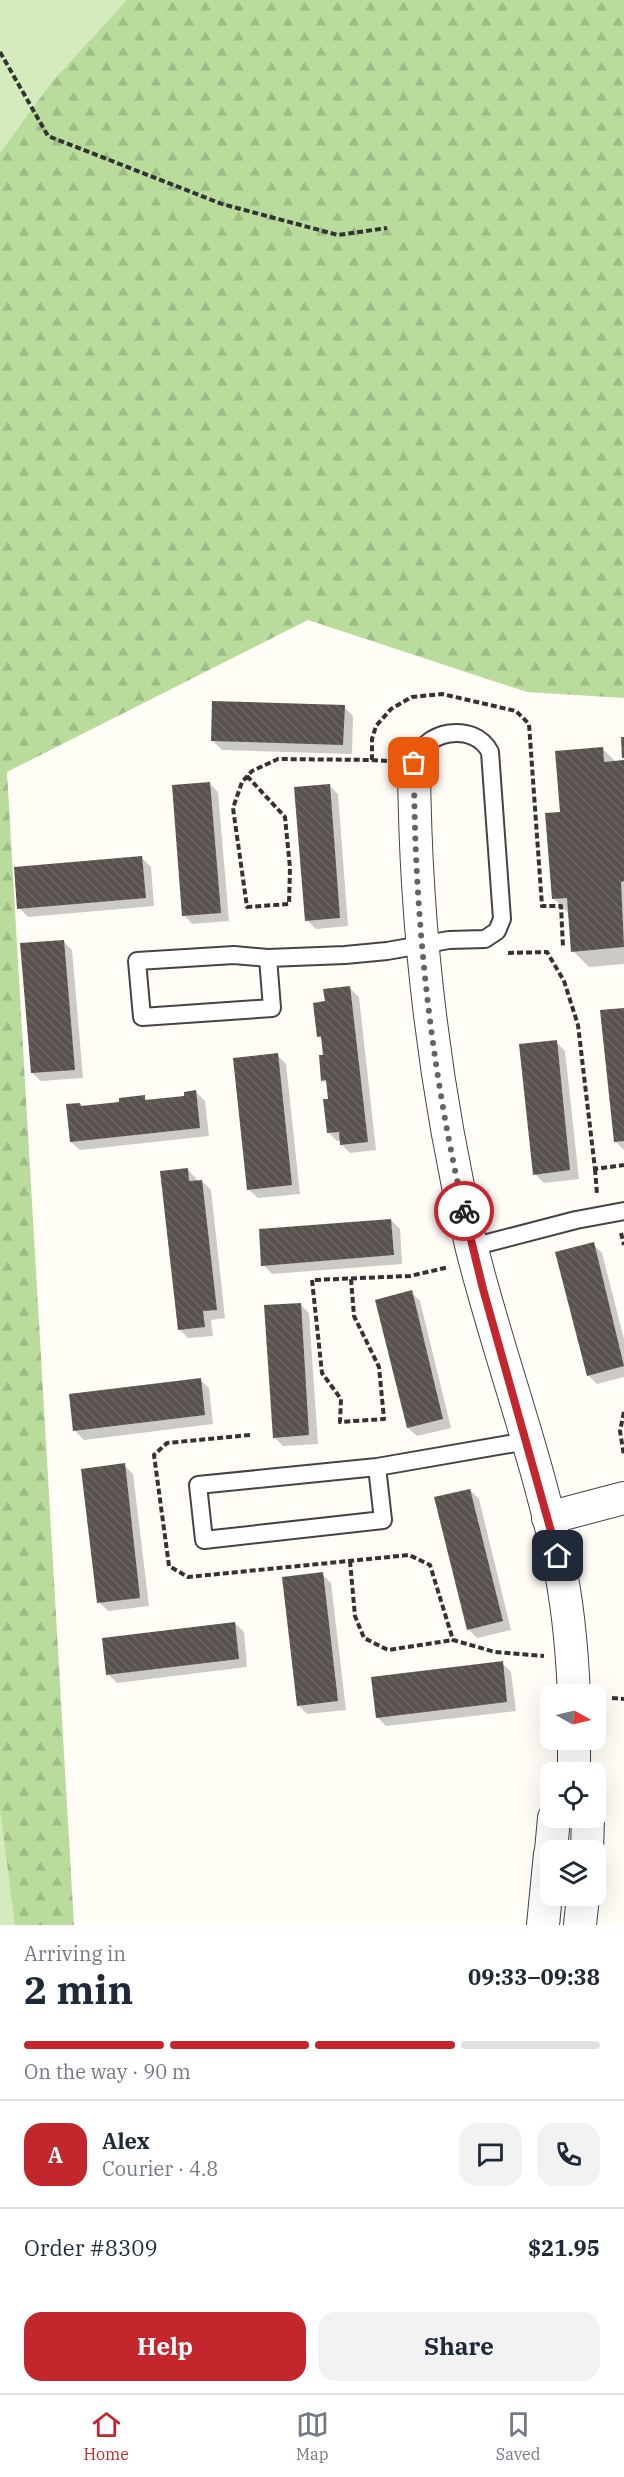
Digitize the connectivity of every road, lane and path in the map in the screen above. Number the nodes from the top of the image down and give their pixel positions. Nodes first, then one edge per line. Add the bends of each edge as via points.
1 (0, 52) edge
2 (387, 228) dead end
3 (414, 763) joint
4 (422, 944) junction
5 (508, 953) dead end
6 (268, 958) junction
7 (624, 1165) edge
8 (595, 1169) junction
9 (597, 1197) dead end
10 (624, 1211) edge
11 (621, 1232) dead end
12 (624, 1245) edge
13 (474, 1254) junction
14 (351, 1279) junction
15 (624, 1412) edge
16 (250, 1435) dead end
17 (527, 1441) junction
18 (624, 1456) edge
19 (377, 1467) junction
20 (624, 1497) edge
21 (548, 1518) junction
22 (350, 1561) junction
23 (453, 1640) junction
24 (572, 1658) junction
25 (573, 1684) edge
26 (612, 1698) dead end
27 (624, 1700) edge
28 (545, 1906) edge
29 (582, 1906) edge
30 (543, 1925) edge
31 (580, 1925) edge

1 - 2 path via 48,136 222,204 338,235
3 - 4 street
3 - 4 lane via 423,745 437,736 472,736 488,747 502,919 497,931 485,939
4 - 6 lane via 345,955
4 - 13 street via 443,1099
5 - 8 path via 547,952 564,981 578,1024
6 - 6 lane via 234,955 137,961 142,1017 272,1008
7 - 8 path
8 - 9 path
10 - 13 lane via 576,1220
11 - 12 path
13 - 14 path via 410,1276
13 - 17 street
14 - 14 path via 312,1280 322,1373 341,1399 340,1422 384,1419 379,1367 354,1316
15 - 18 path via 620,1431
16 - 22 path via 167,1443 154,1455 169,1566 188,1577
17 - 19 lane
17 - 21 street
19 - 19 lane via 198,1485 204,1540 382,1520
20 - 21 street
21 - 24 street via 565,1592
22 - 23 path via 409,1555 429,1565
22 - 23 path via 355,1616 364,1638 388,1650
23 - 24 path via 495,1652
24 - 25 street
26 - 27 path
28 - 30 street
29 - 31 street

